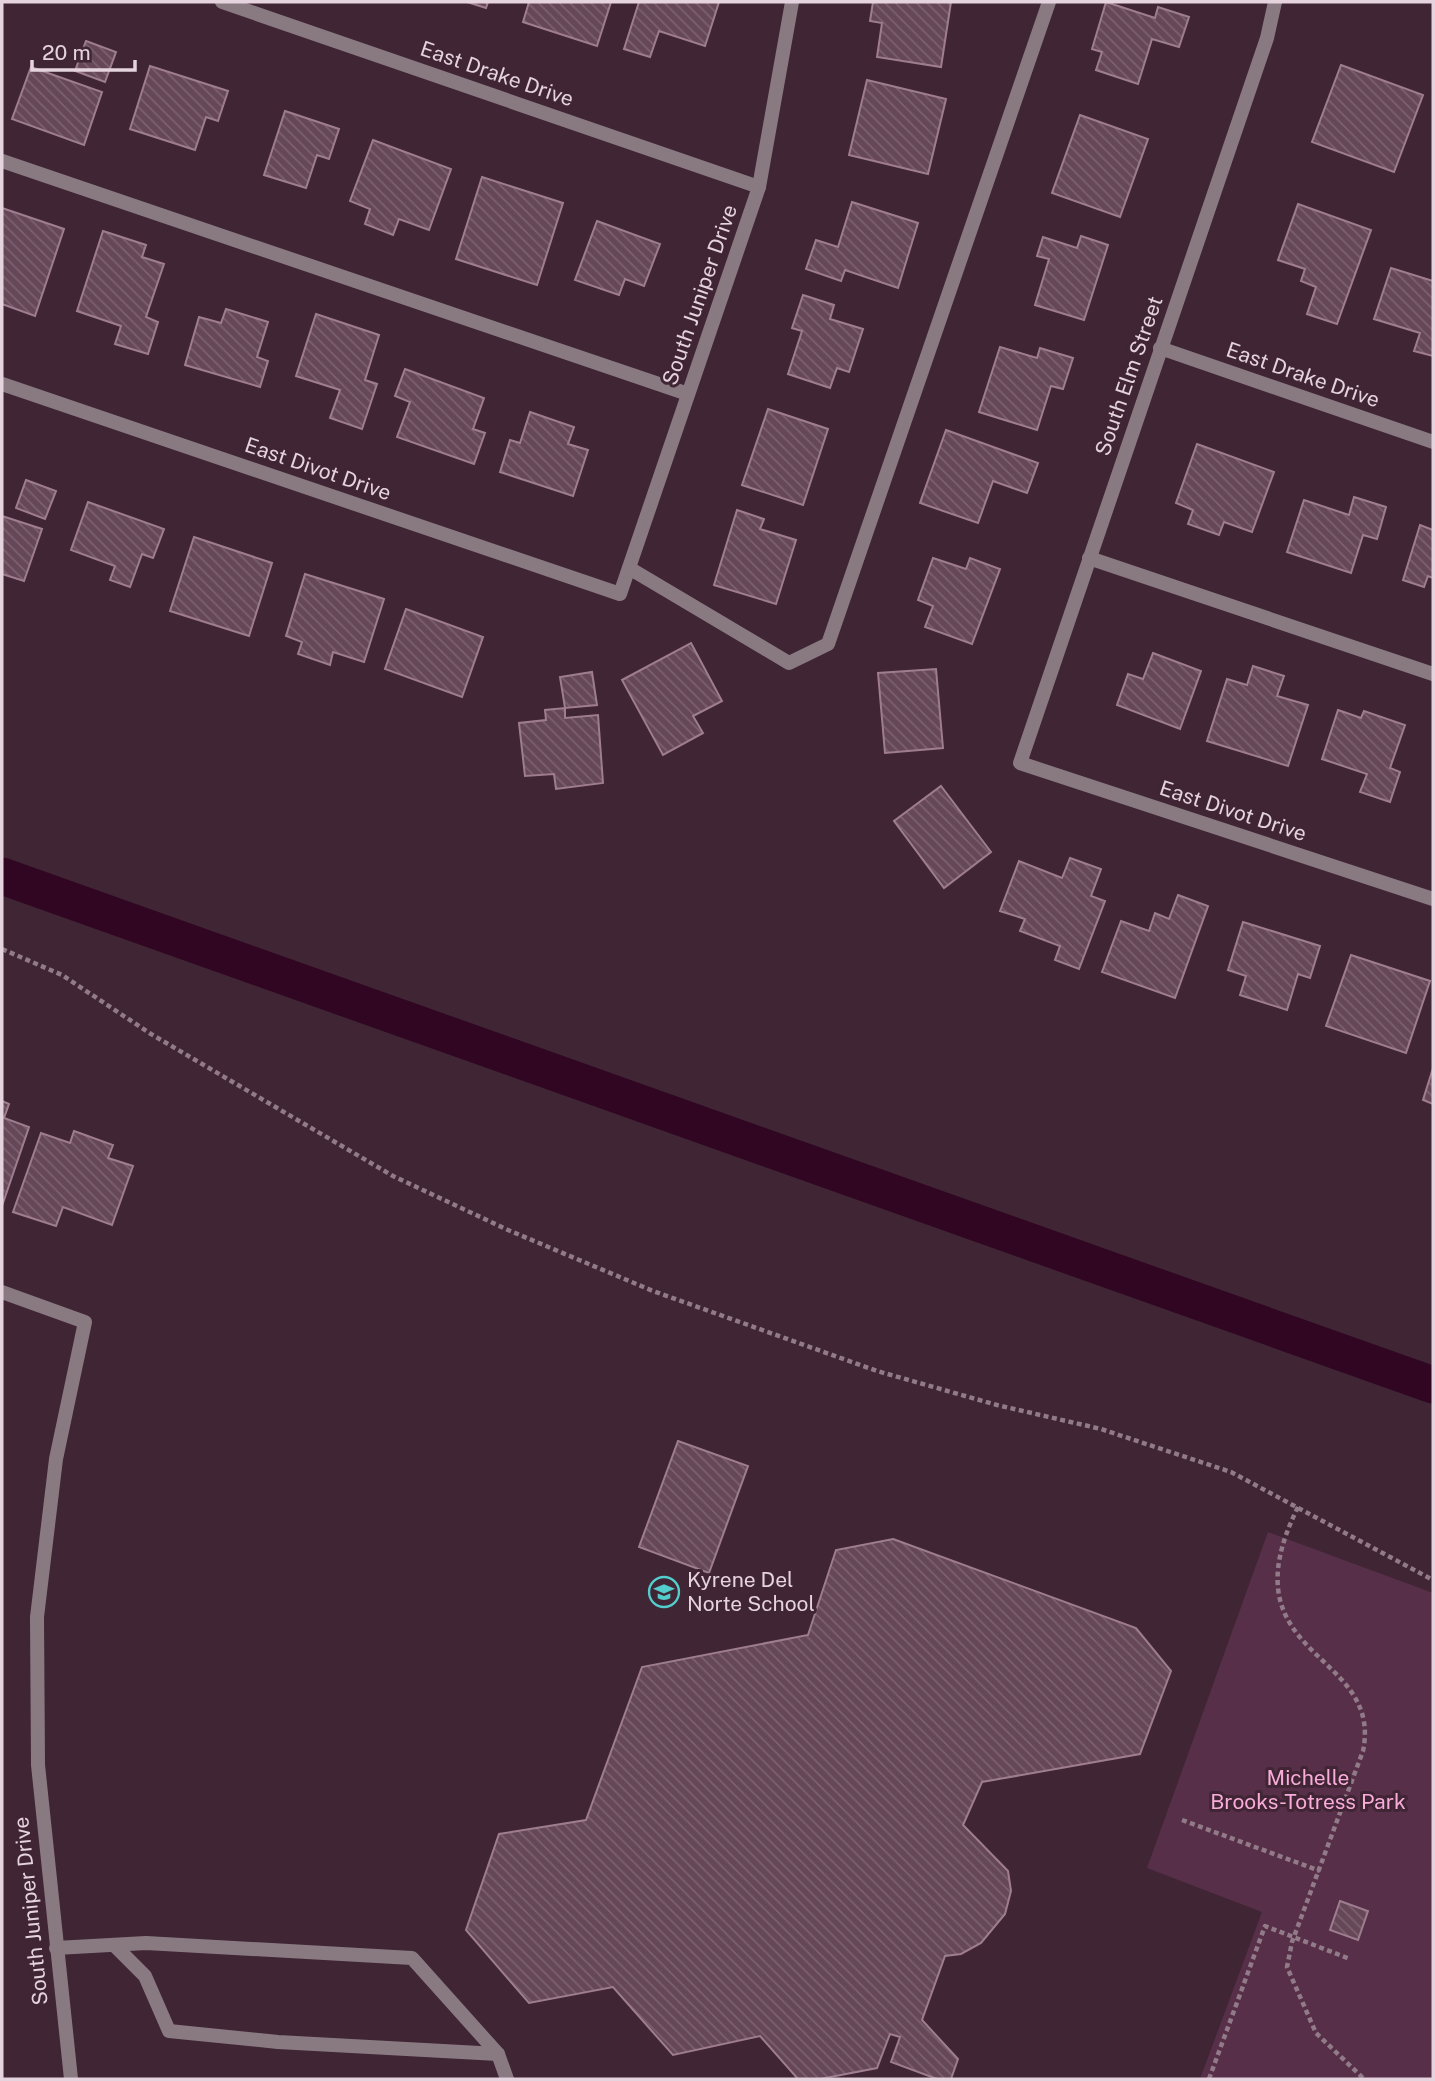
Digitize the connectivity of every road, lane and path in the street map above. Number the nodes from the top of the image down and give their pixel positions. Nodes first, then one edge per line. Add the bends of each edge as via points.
1 (222, 2) edge
2 (792, 2) edge
3 (1049, 2) edge
4 (1275, 2) edge
5 (2, 161) edge
6 (759, 187) junction
7 (1160, 348) junction
8 (2, 384) edge
9 (688, 394) junction
10 (1433, 442) edge
11 (1089, 558) junction
12 (629, 568) junction
13 (620, 594) joint
14 (1433, 674) edge
15 (1020, 763) joint
16 (1433, 899) edge
17 (2, 948) edge
18 (2, 1292) edge
19 (1298, 1507) junction
20 (1433, 1580) edge
21 (1182, 1820) dead end
22 (1320, 1871) junction
23 (1293, 1937) junction
24 (114, 1945) junction
25 (56, 1948) junction
26 (1350, 1959) dead end
27 (498, 2054) junction
28 (71, 2079) edge
29 (507, 2079) edge
30 (1209, 2079) edge
31 (1364, 2079) edge

1 - 6 street, East Drake Drive
2 - 6 street, South Juniper Drive
3 - 12 street via 828,644 789,663
4 - 7 street, South Elm Street via 1267,38
5 - 9 street
6 - 9 street, South Juniper Drive
7 - 10 street, East Drake Drive
7 - 11 street, South Elm Street
8 - 13 street, East Divot Drive
9 - 12 street, South Juniper Drive
11 - 14 street
11 - 15 street, South Elm Street
12 - 13 street, South Juniper Drive
15 - 16 street, East Divot Drive
17 - 19 path via 62,975 151,1034 393,1176 508,1230 761,1332 891,1375 1101,1429 1231,1472
18 - 25 street, South Juniper Drive via 85,1322 56,1459 37,1617 38,1765
19 - 20 path
19 - 22 path via 1278,1557 1277,1584 1286,1620 1300,1641 1356,1695 1367,1733
21 - 22 path
22 - 23 path
23 - 26 path
23 - 30 path via 1265,1926
23 - 31 path via 1287,1967 1316,2033
24 - 25 street
24 - 27 street via 412,1958
24 - 27 street via 145,1976 169,2031
25 - 28 street, South Juniper Drive
27 - 29 street

